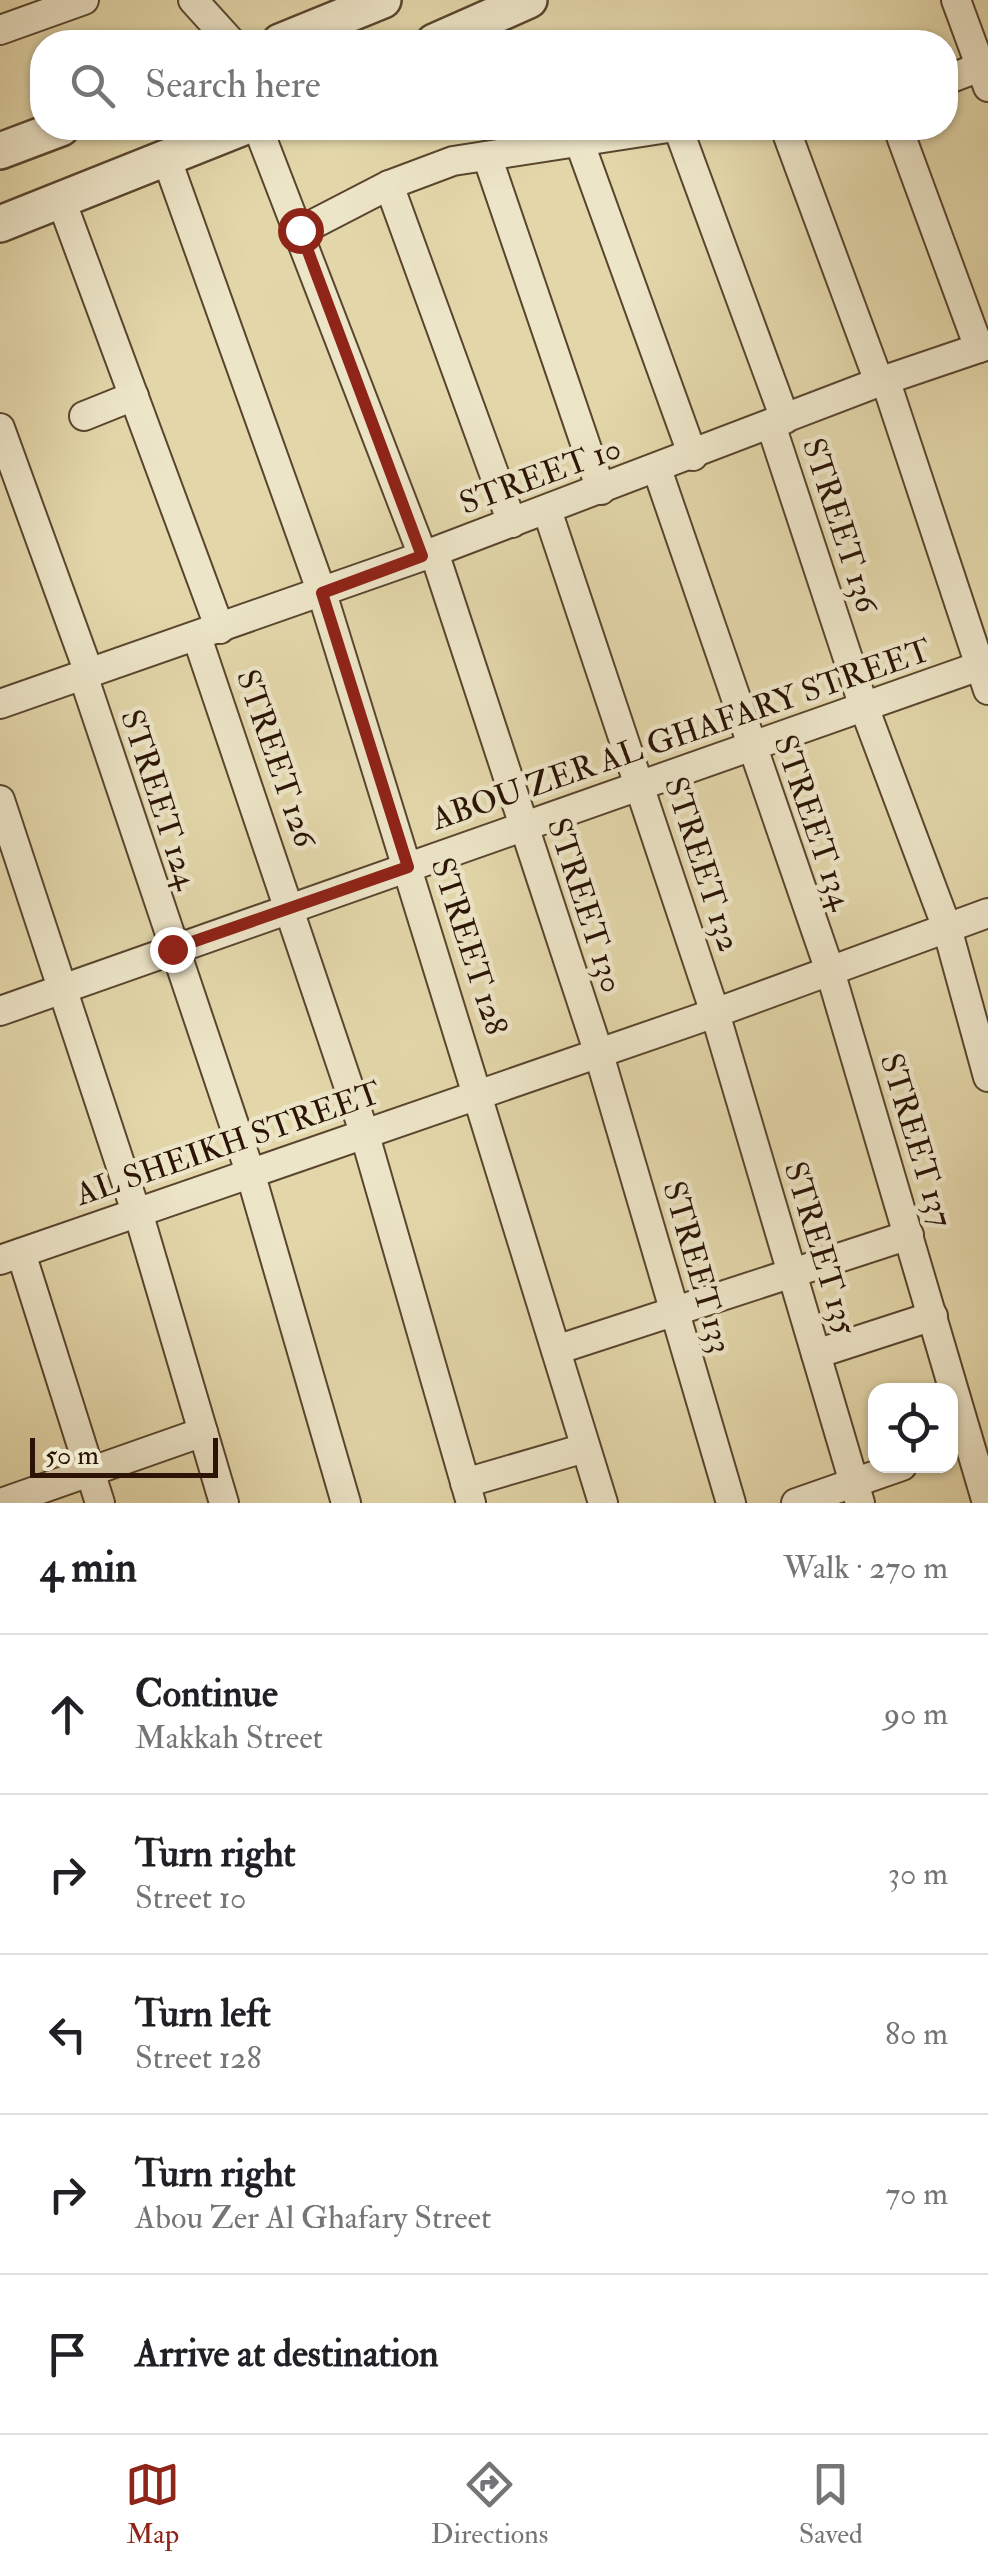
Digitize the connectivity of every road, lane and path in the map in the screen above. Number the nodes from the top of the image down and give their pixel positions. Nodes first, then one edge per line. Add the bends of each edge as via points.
1 (84, 0) edge
2 (193, 0) edge
3 (383, 0) edge
4 (529, 0) edge
5 (956, 0) edge
6 (0, 30) edge
7 (220, 30) edge
8 (309, 30) edge
9 (461, 30) edge
10 (986, 73) edge
11 (958, 78) edge
12 (30, 140) edge
13 (209, 140) edge
14 (263, 140) edge
15 (586, 140) edge
16 (682, 140) edge
17 (790, 140) edge
18 (903, 140) edge
19 (579, 141) junction
20 (0, 151) edge
21 (166, 156) junction
22 (487, 156) junction
23 (390, 185) junction
24 (61, 200) junction
25 (0, 224) edge
26 (300, 230) junction
27 (984, 347) edge
28 (882, 380) junction
29 (134, 396) junction
30 (84, 416) dead end
31 (778, 422) junction
32 (0, 428) edge
33 (693, 456) junction
34 (657, 469) junction
35 (601, 490) junction
36 (547, 510) junction
37 (512, 523) junction
38 (428, 554) junction
39 (322, 593) junction
40 (209, 633) junction
41 (985, 673) edge
42 (86, 674) junction
43 (0, 704) edge
44 (864, 708) junction
45 (749, 745) junction
46 (639, 784) junction
47 (0, 800) edge
48 (524, 827) junction
49 (408, 867) junction
50 (291, 905) junction
51 (988, 913) edge
52 (947, 928) junction
53 (172, 949) junction
54 (830, 971) junction
55 (62, 990) junction
56 (0, 1010) edge
57 (715, 1013) junction
58 (598, 1051) junction
59 (988, 1077) edge
60 (479, 1091) junction
61 (364, 1132) junction
62 (250, 1172) junction
63 (137, 1212) junction
64 (909, 1235) junction
65 (10, 1257) edge
66 (792, 1272) junction
67 (675, 1310) junction
68 (933, 1316) junction
69 (556, 1350) junction
70 (816, 1354) junction
71 (204, 1432) junction
72 (969, 1442) edge
73 (585, 1448) junction
74 (90, 1472) junction
75 (890, 1473) edge
76 (468, 1493) edge
77 (856, 1493) edge
78 (0, 1503) edge
79 (100, 1503) edge
80 (224, 1503) edge
81 (346, 1503) edge
82 (603, 1503) edge
83 (731, 1503) edge
84 (796, 1503) edge
85 (987, 1503) edge

1 - 6 street
2 - 7 street
3 - 8 street
4 - 9 street
5 - 10 street
10 - 11 street
12 - 20 street
13 - 21 street
14 - 26 street, STREET 130
15 - 19 street
16 - 31 street, STREET 136
17 - 28 street
18 - 27 street
19 - 22 street
19 - 33 street
21 - 24 street
21 - 39 street, STREET 128
22 - 23 street
22 - 35 street
23 - 26 street
23 - 37 street
24 - 25 street
24 - 29 street, STREET 126
26 - 38 street, STREET 130
27 - 28 street, STREET 10
28 - 31 street, STREET 10
28 - 41 street
29 - 30 street
29 - 40 street, STREET 126
31 - 33 street, STREET 10
31 - 44 street, STREET 136
32 - 42 street, STREET 124
33 - 34 street, STREET 10
34 - 35 street, STREET 10
34 - 45 street, STREET 134
35 - 36 street, STREET 10
36 - 37 street, STREET 10
36 - 46 street, STREET 132
37 - 38 street, STREET 10
38 - 39 street, STREET 10
38 - 48 street, STREET 130
39 - 40 street, STREET 10
39 - 49 street, STREET 128
40 - 42 street, STREET 10
40 - 50 street, STREET 126
41 - 44 street, ABOU ZER AL GHAFARY STREET
42 - 43 street, STREET 10
42 - 53 street, STREET 124
44 - 45 street, ABOU ZER AL GHAFARY STREET
44 - 52 street, STREET 136
45 - 46 street, ABOU ZER AL GHAFARY STREET
45 - 54 street, STREET 134
46 - 48 street, ABOU ZER AL GHAFARY STREET
46 - 57 street, STREET 132
47 - 55 street
48 - 49 street, ABOU ZER AL GHAFARY STREET
48 - 58 street, STREET 130
49 - 50 street, ABOU ZER AL GHAFARY STREET
49 - 60 street, STREET 128
50 - 53 street, ABOU ZER AL GHAFARY STREET
50 - 61 street, STREET 126
51 - 52 street, AL SHEIKH STREET
52 - 54 street, AL SHEIKH STREET
52 - 59 street, STREET 136
53 - 55 street, ABOU ZER AL GHAFARY STREET
53 - 62 street, STREET 124
54 - 57 street, AL SHEIKH STREET
54 - 64 street, STREET 137
55 - 56 street, ABOU ZER AL GHAFARY STREET
55 - 63 street
57 - 58 street, AL SHEIKH STREET
57 - 66 street, STREET 135
58 - 60 street, AL SHEIKH STREET
58 - 67 street, STREET 133
60 - 61 street, AL SHEIKH STREET
60 - 69 street, STREET 128
61 - 62 street, AL SHEIKH STREET
61 - 76 street, STREET 126
62 - 63 street, AL SHEIKH STREET
62 - 81 street, STREET 124
63 - 65 street, AL SHEIKH STREET
63 - 71 street
64 - 66 street
64 - 68 street, STREET 137
65 - 74 street
66 - 67 street
66 - 70 street, STREET 135
67 - 69 street
67 - 83 street, STREET 133
68 - 70 street
68 - 72 street, STREET 137
69 - 73 street, STREET 128
70 - 77 street, STREET 135
71 - 74 street
71 - 80 street
72 - 85 street, STREET 137
73 - 76 street
73 - 82 street, STREET 128
74 - 78 street
74 - 79 street
75 - 77 street
77 - 84 street

